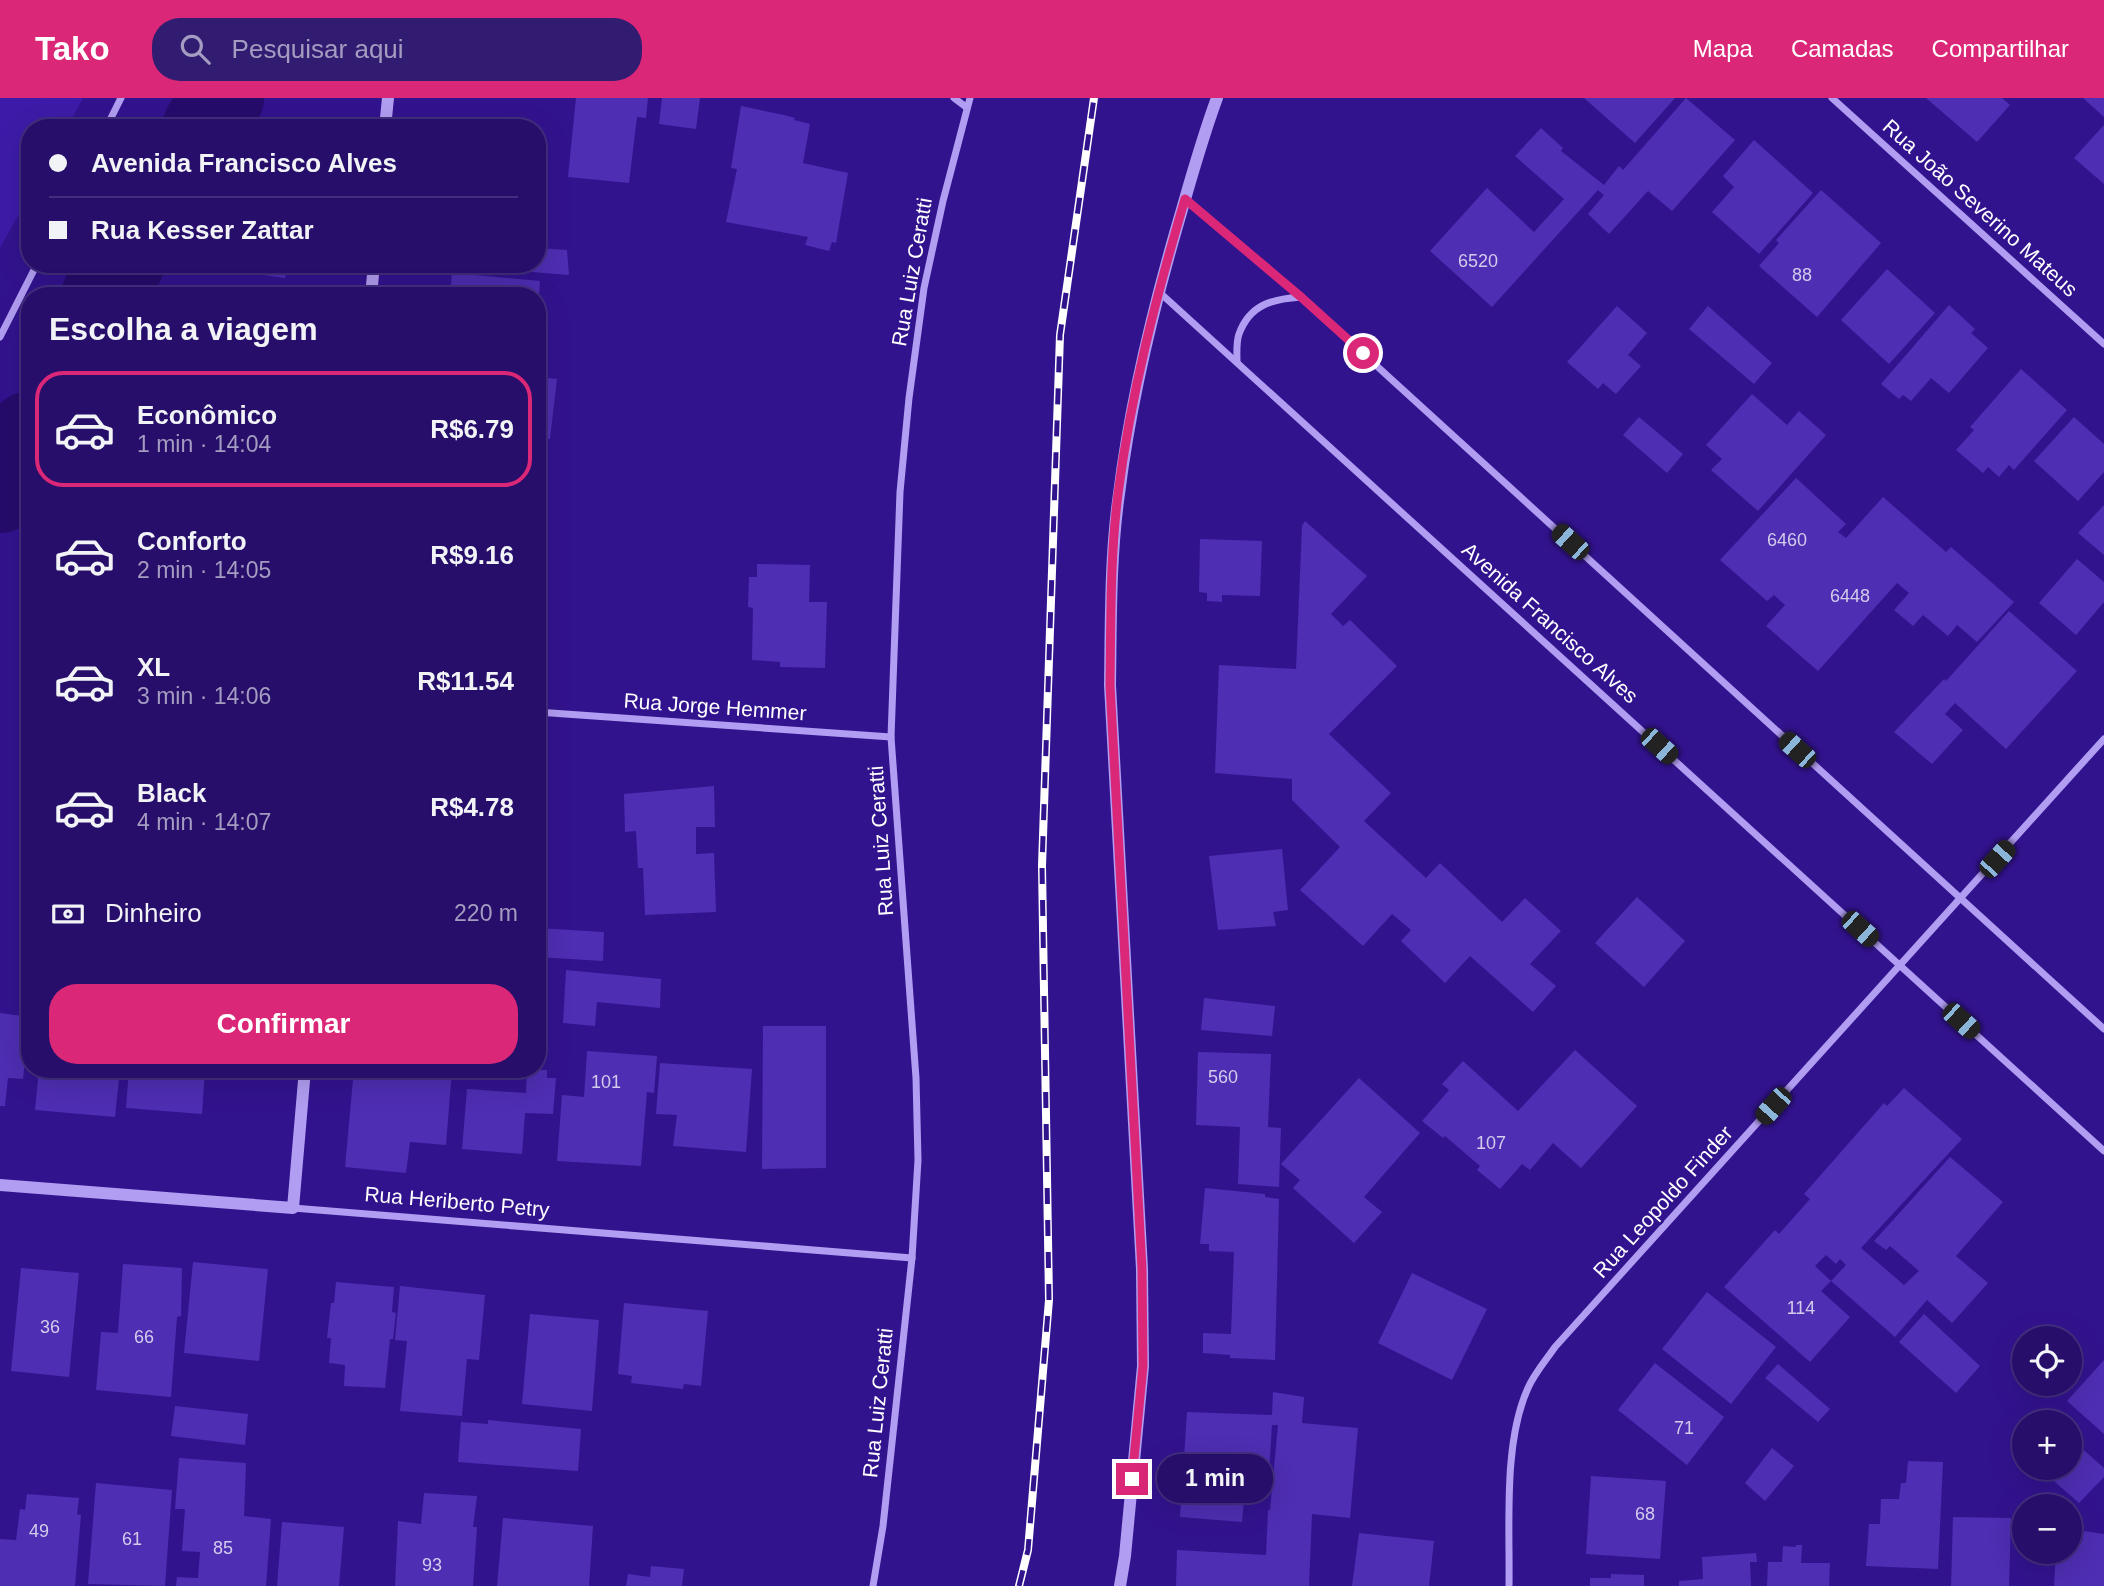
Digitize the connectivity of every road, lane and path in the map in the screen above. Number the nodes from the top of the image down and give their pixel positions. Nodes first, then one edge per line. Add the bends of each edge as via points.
1 (121, 98) edge
2 (388, 98) edge
3 (954, 98) edge
4 (970, 98) edge
5 (1217, 98) edge
6 (1832, 98) edge
7 (966, 107) junction
8 (110, 119) edge
9 (386, 119) edge
10 (1185, 199) junction
11 (1158, 291) junction
12 (21, 296) edge
13 (1301, 297) junction
14 (0, 337) edge
15 (2104, 344) edge
16 (1237, 362) junction
17 (546, 713) edge
18 (891, 737) junction
19 (2104, 739) edge
20 (1961, 899) junction
21 (1900, 965) junction
22 (2104, 1029) edge
23 (304, 1078) edge
24 (2104, 1152) edge
25 (0, 1185) edge
26 (293, 1208) junction
27 (912, 1258) junction
28 (873, 1586) edge
29 (1121, 1586) edge
30 (1509, 1586) edge

1 - 8 street
2 - 9 street
3 - 7 street
4 - 7 street, Rua Luiz Ceratti
5 - 10 street
6 - 15 street, Rua João Severino Mateus
7 - 18 street, Rua Luiz Ceratti via 924,288 909,398 900,492
10 - 11 street
10 - 13 street
11 - 16 street, Avenida Francisco Alves
11 - 29 street via 1118,496 1111,596 1110,685 1142,1269 1143,1366
12 - 14 street
13 - 16 street via 1274,299 1252,313 1238,336
13 - 20 street
16 - 21 street, Avenida Francisco Alves
17 - 18 street, Rua Jorge Hemmer
18 - 27 street, Rua Luiz Ceratti via 916,1078 918,1160
19 - 20 street, Rua Leopoldo Finder
20 - 21 street, Rua Leopoldo Finder
20 - 22 street
21 - 24 street, Avenida Francisco Alves
21 - 30 street, Rua Leopoldo Finder via 1555,1348 1528,1386 1517,1419 1512,1460
23 - 26 street
25 - 26 street, Rua Heriberto Petry
26 - 27 street, Rua Heriberto Petry
27 - 28 street, Rua Luiz Ceratti

